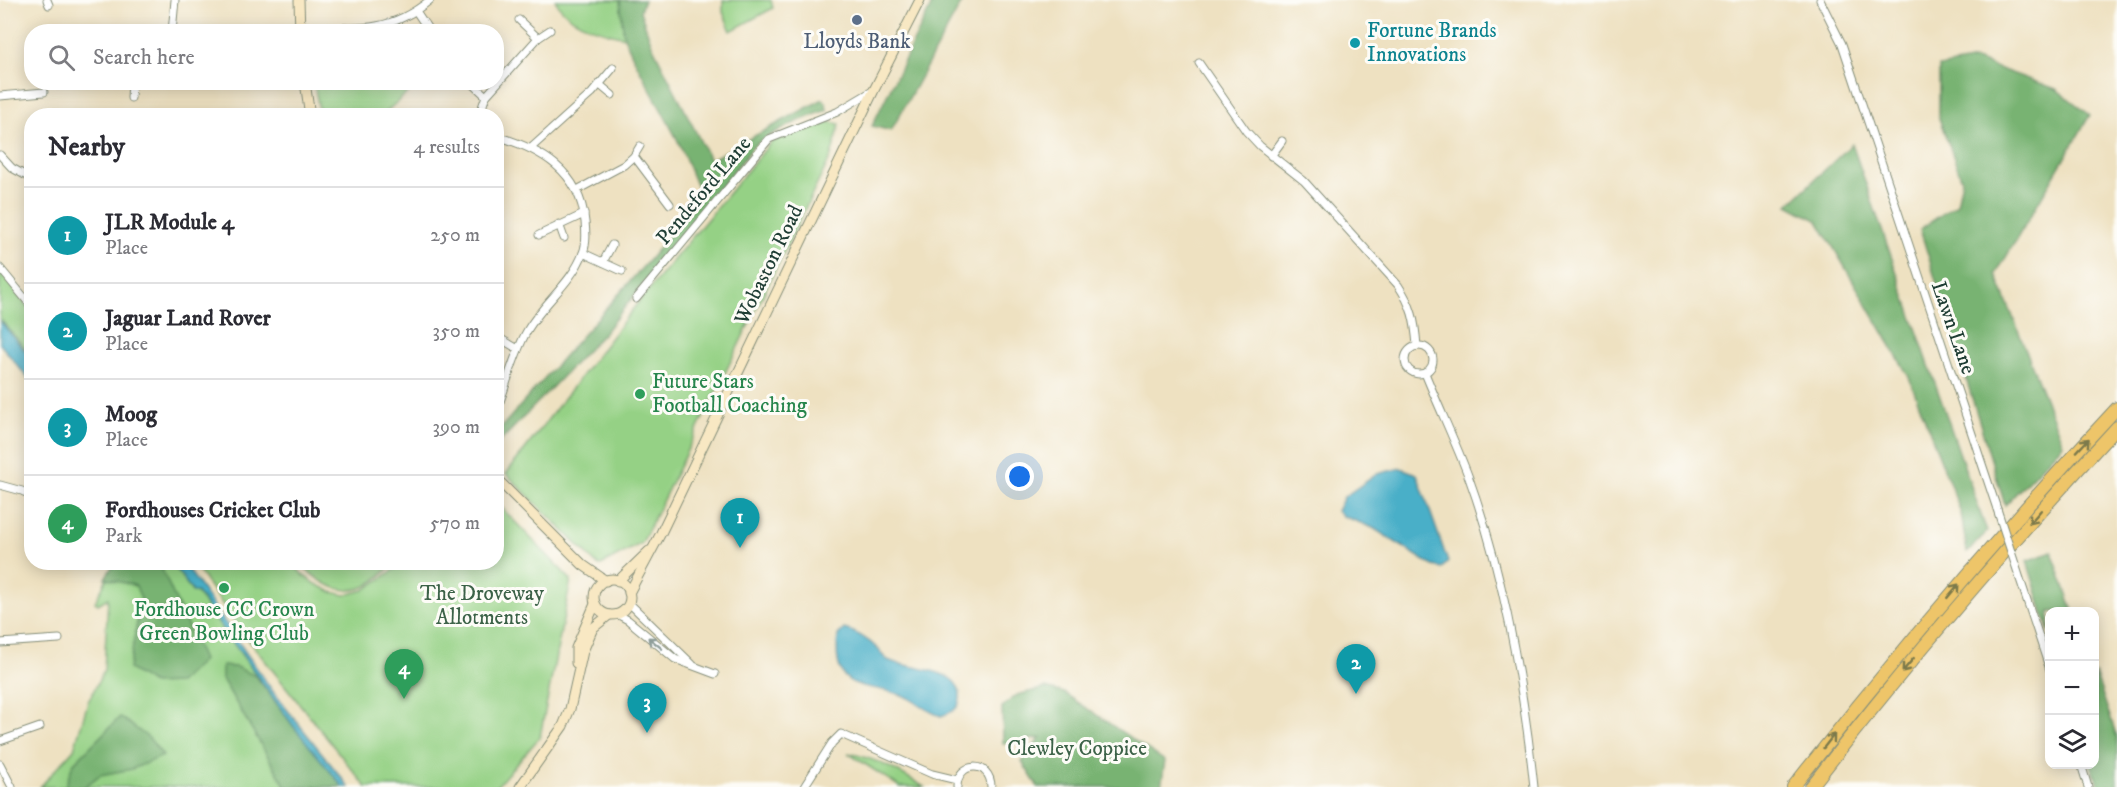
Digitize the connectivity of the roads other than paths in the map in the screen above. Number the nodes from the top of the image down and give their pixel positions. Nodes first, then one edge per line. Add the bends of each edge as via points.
1 (175, 0) edge
2 (299, 0) edge
3 (430, 0) edge
4 (920, 0) edge
5 (1820, 0) edge
6 (416, 11) junction
7 (519, 20) dead end
8 (173, 24) edge
9 (300, 24) edge
10 (388, 24) edge
11 (425, 24) edge
12 (550, 30) dead end
13 (538, 39) junction
14 (1198, 63) dead end
15 (613, 68) dead end
16 (504, 76) edge
17 (600, 85) junction
18 (132, 90) edge
19 (306, 90) edge
20 (480, 90) edge
21 (491, 90) edge
22 (874, 90) junction
23 (44, 92) dead end
24 (612, 95) dead end
25 (0, 96) edge
26 (486, 96) junction
27 (131, 98) dead end
28 (308, 108) edge
29 (482, 108) edge
30 (504, 139) edge
31 (1282, 141) dead end
32 (640, 146) dead end
33 (531, 148) junction
34 (0, 155) edge
35 (634, 156) junction
36 (1271, 156) junction
37 (24, 175) edge
38 (577, 190) junction
39 (670, 204) dead end
40 (584, 214) junction
41 (560, 224) junction
42 (539, 235) dead end
43 (564, 238) dead end
44 (612, 245) dead end
45 (583, 253) junction
46 (603, 262) junction
47 (0, 268) edge
48 (622, 271) dead end
49 (24, 297) edge
50 (636, 299) dead end
51 (504, 341) edge
52 (1417, 346) junction
53 (518, 349) junction
54 (1425, 373) junction
55 (504, 389) edge
56 (2117, 408) edge
57 (2117, 427) edge
58 (0, 485) edge
59 (504, 486) edge
60 (24, 492) edge
61 (653, 548) junction
62 (583, 565) junction
63 (606, 581) junction
64 (618, 581) junction
65 (597, 589) junction
66 (629, 593) junction
67 (629, 603) junction
68 (596, 604) junction
69 (613, 615) junction
70 (59, 639) dead end
71 (0, 643) edge
72 (2046, 661) edge
73 (695, 667) junction
74 (715, 674) dead end
75 (574, 695) junction
76 (40, 727) dead end
77 (0, 741) edge
78 (0, 764) edge
79 (2082, 769) edge
80 (957, 784) edge
81 (12, 787) edge
82 (520, 787) edge
83 (804, 787) edge
84 (991, 787) edge
85 (1534, 787) edge
86 (1793, 787) edge
87 (1811, 787) edge
88 (2088, 787) edge

1 - 8 street
2 - 9 street
3 - 6 street
4 - 22 street, Wobaston Road
5 - 72 street, Lawn Lane, bridge via 1842,44
6 - 10 street
6 - 11 street
7 - 13 street
12 - 13 street
13 - 16 street
14 - 36 street via 1246,131
15 - 17 street
17 - 24 street
17 - 33 street
18 - 27 street
19 - 28 street
20 - 26 street
21 - 26 street
22 - 50 street, Pendeford Lane via 837,112 768,139
22 - 61 street, Wobaston Road
23 - 25 street
26 - 29 street
30 - 33 street
31 - 36 street
32 - 35 street
33 - 38 street via 568,176
34 - 37 street
35 - 38 street
35 - 39 street
36 - 52 street via 1304,181 1398,285 1414,315
38 - 40 street
40 - 41 street
40 - 45 street
41 - 42 street
41 - 43 street
44 - 46 street
45 - 46 street
45 - 53 street via 527,330
46 - 48 street
47 - 49 street
51 - 53 street
52 - 54 street via 1427,349 1432,357
52 - 54 street via 1407,352 1405,364 1412,373
53 - 55 street
54 - 85 street via 1469,478 1499,580 1520,680
86 -> 56 highway via 1954,589
57 -> 87 highway via 1964,597
58 - 60 street
59 - 62 street
61 - 64 street, Wobaston Road
61 - 66 street, Wobaston Road
62 - 63 street
62 - 65 street
63 - 64 street
63 - 65 street
64 - 66 street
65 - 68 street
66 - 67 street
67 - 69 street via 625,610
67 - 73 street
68 - 69 street via 601,611
68 - 75 street via 576,648
73 -> 69 street via 675,659 628,620
69 - 75 street via 593,628 583,651
70 - 71 street
73 - 74 street
75 - 82 street via 563,726
76 - 77 street
78 - 81 street
79 - 88 street
80 - 83 street via 841,734
80 - 84 street via 966,769 980,768 990,778

